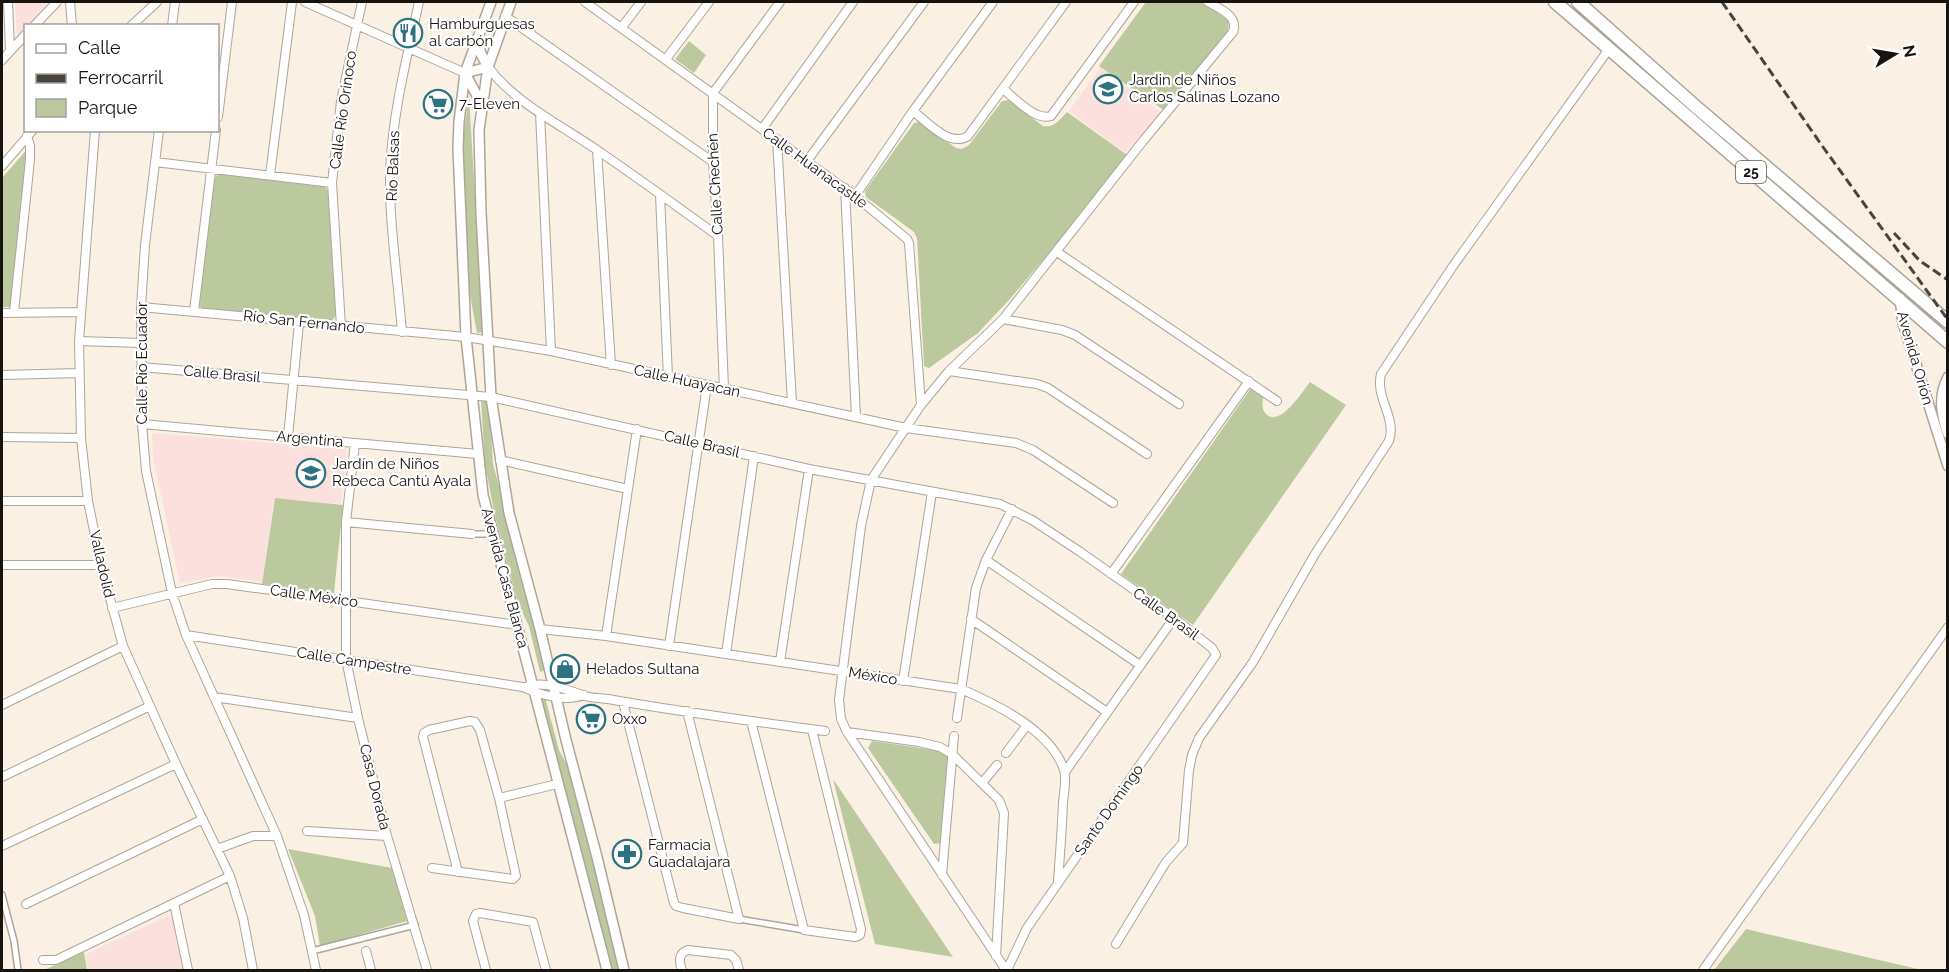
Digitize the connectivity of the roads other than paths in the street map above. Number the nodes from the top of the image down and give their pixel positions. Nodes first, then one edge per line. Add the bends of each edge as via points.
1 (8, 2) edge
2 (57, 2) edge
3 (70, 2) edge
4 (141, 2) edge
5 (157, 2) edge
6 (175, 2) edge
7 (232, 2) edge
8 (292, 2) edge
9 (305, 2) edge
10 (362, 2) edge
11 (420, 2) edge
12 (491, 2) edge
13 (510, 2) edge
14 (585, 2) edge
15 (641, 2) edge
16 (709, 2) edge
17 (780, 2) edge
18 (853, 2) edge
19 (924, 2) edge
20 (993, 2) edge
21 (1066, 2) edge
22 (1134, 2) edge
23 (1209, 2) edge
24 (1555, 2) edge
25 (1578, 2) edge
26 (1592, 2) edge
27 (145, 11) junction
28 (505, 16) junction
29 (1600, 22) junction
30 (36, 24) edge
31 (72, 24) edge
32 (133, 24) edge
33 (172, 24) edge
34 (356, 25) junction
35 (622, 27) junction
36 (24, 36) edge
37 (477, 40) junction
38 (409, 48) junction
39 (1610, 49) junction
40 (10, 50) junction
41 (666, 59) junction
42 (2, 60) edge
43 (488, 67) junction
44 (465, 73) junction
45 (1003, 89) junction
46 (713, 93) junction
47 (482, 105) junction
48 (219, 109) edge
49 (913, 111) junction
50 (540, 113) junction
51 (762, 129) junction
52 (95, 132) edge
53 (159, 132) edge
54 (216, 132) edge
55 (30, 134) edge
56 (777, 140) junction
57 (597, 150) junction
58 (807, 161) junction
59 (155, 162) junction
60 (713, 162) junction
61 (2, 166) edge
62 (211, 168) junction
63 (270, 175) junction
64 (332, 183) junction
65 (845, 188) junction
66 (660, 195) junction
67 (855, 196) junction
68 (718, 236) junction
69 (1058, 252) junction
70 (1904, 285) junction
71 (1899, 300) junction
72 (141, 307) junction
73 (194, 311) junction
74 (2, 312) edge
75 (14, 312) junction
76 (81, 312) junction
77 (1003, 319) junction
78 (1947, 322) edge
79 (299, 323) junction
80 (341, 326) junction
81 (402, 332) junction
82 (466, 337) junction
83 (79, 341) junction
84 (488, 341) junction
85 (1947, 342) edge
86 (141, 343) junction
87 (550, 351) junction
88 (611, 364) junction
89 (141, 367) junction
90 (949, 370) junction
91 (79, 373) junction
92 (2, 375) edge
93 (1947, 376) edge
94 (668, 377) junction
95 (294, 380) junction
96 (1249, 381) junction
97 (707, 385) junction
98 (724, 389) junction
99 (472, 395) junction
100 (491, 397) junction
101 (1277, 401) dead end
102 (792, 403) junction
103 (1179, 404) dead end
104 (921, 405) junction
105 (1936, 414) junction
106 (856, 417) junction
107 (142, 424) junction
108 (906, 428) junction
109 (637, 429) junction
110 (1947, 434) edge
111 (2, 437) edge
112 (288, 437) junction
113 (81, 438) junction
114 (698, 442) junction
115 (354, 443) junction
116 (478, 454) junction
117 (1147, 454) dead end
118 (754, 456) junction
119 (500, 460) junction
120 (1947, 466) edge
121 (809, 469) junction
122 (871, 480) junction
123 (628, 489) junction
124 (932, 492) junction
125 (2, 501) edge
126 (88, 501) junction
127 (1113, 503) dead end
128 (1012, 509) junction
129 (346, 522) junction
130 (472, 534) joint
131 (492, 534) junction
132 (986, 560) junction
133 (101, 565) junction
134 (2, 566) edge
135 (1111, 574) junction
136 (172, 593) junction
137 (345, 601) junction
138 (112, 608) junction
139 (1173, 618) junction
140 (971, 619) junction
141 (517, 625) junction
142 (1947, 627) edge
143 (540, 629) junction
144 (186, 636) junction
145 (606, 636) junction
146 (123, 646) junction
147 (669, 646) junction
148 (1215, 652) joint
149 (726, 654) junction
150 (346, 659) junction
151 (780, 662) junction
152 (1140, 665) junction
153 (843, 672) junction
154 (903, 681) junction
155 (534, 688) junction
156 (961, 689) junction
157 (554, 692) junction
158 (214, 697) junction
159 (622, 702) junction
160 (2, 705) edge
161 (150, 706) junction
162 (687, 711) junction
163 (1107, 712) junction
164 (358, 718) junction
165 (957, 718) dead end
166 (751, 721) junction
167 (1027, 725) junction
168 (812, 730) junction
169 (825, 732) dead end
170 (847, 732) junction
171 (954, 735) dead end
172 (1006, 753) dead end
173 (952, 754) junction
174 (176, 764) junction
175 (997, 765) dead end
176 (1065, 772) junction
177 (2, 777) edge
178 (982, 783) junction
179 (557, 784) junction
180 (499, 798) junction
181 (203, 819) junction
182 (307, 831) dead end
183 (277, 836) junction
184 (387, 836) junction
185 (2, 846) edge
186 (218, 849) junction
187 (432, 868) dead end
188 (458, 872) junction
189 (230, 876) junction
190 (942, 876) junction
191 (1058, 883) junction
192 (2, 895) edge
193 (174, 903) junction
194 (26, 904) dead end
195 (739, 919) junction
196 (415, 925) junction
197 (804, 930) junction
198 (1116, 944) dead end
199 (312, 951) junction
200 (366, 951) dead end
201 (996, 956) junction
202 (43, 960) dead end
203 (18, 970) edge
204 (189, 970) edge
205 (253, 970) edge
206 (316, 970) edge
207 (371, 970) edge
208 (427, 970) edge
209 (486, 970) edge
210 (546, 970) edge
211 (606, 970) edge
212 (624, 970) edge
213 (682, 970) edge
214 (740, 970) edge
215 (1006, 970) edge
216 (1703, 970) edge

1 - 40 street
2 - 30 street
3 - 31 street
4 - 27 street
5 - 27 street
6 - 33 street
7 - 48 street
8 - 63 street
9 - 34 street
10 - 34 street, Calle Río Orinoco
11 - 38 street, Río Balsas
12 - 37 street, Avenida Casa Blanca
13 - 28 street, Avenida Casa Blanca
14 - 35 street, Calle Huanacastle
15 - 35 street
16 - 41 street
17 - 46 street
18 - 51 street
19 - 58 street
20 - 49 street
21 - 45 street
22 - 45 street via 1052,116 1038,116
23 - 69 street via 1235,22 1233,32
24 - 39 main road, 25
25 - 29 main road, 25
26 - 29 main road
27 - 32 street
28 - 43 street, Avenida Casa Blanca
28 - 60 street
29 - 70 main road, 25
34 - 38 street
34 - 64 street, Calle Río Orinoco via 337,129
35 - 41 street, Calle Huanacastle
36 - 40 street
37 - 43 street
37 - 44 street, Avenida Casa Blanca
38 - 44 street
38 - 81 street, Río Balsas via 392,140 390,174
39 - 71 main road, 25
39 - 198 street via 1453,266 1381,374 1379,387 1391,430 1389,441 1315,554 1253,662 1199,738 1191,755 1183,843 1166,862
40 - 42 street
41 - 46 street, Calle Huanacastle
43 - 44 street
43 - 47 street, Avenida Casa Blanca
43 - 50 street
44 - 47 street
44 - 82 street, Avenida Casa Blanca via 458,148
45 - 49 street via 961,140 951,139
46 - 51 street, Calle Huanacastle
46 - 60 street, Calle Chechén
47 - 84 street, Avenida Casa Blanca via 479,158
49 - 67 street
50 - 57 street
50 - 87 street
51 - 56 street, Calle Huanacastle
52 - 76 street, Valladolid
53 - 59 street, Calle Río Ecuador
54 - 62 street
55 - 61 street
55 - 75 street
56 - 58 street, Calle Huanacastle
56 - 102 street
57 - 66 street
57 - 88 street
58 - 65 street, Calle Huanacastle
59 - 62 street
59 - 72 street, Calle Río Ecuador
60 - 68 street, Calle Chechén
62 - 63 street
62 - 73 street
63 - 64 street
64 - 80 street, Calle Río Orinoco
65 - 67 street, Calle Huanacastle
65 - 106 street
66 - 68 street
66 - 94 street
67 - 104 street, Calle Huanacastle via 909,243
68 - 98 street, Calle Chechén
69 - 77 street
69 - 96 street
70 - 71 street, Avenida Orión
70 - 78 main road, 25
71 - 85 main road, 25
71 - 105 street, Avenida Orión via 1903,323
72 - 73 street, Río San Fernando
72 - 86 street, Calle Río Ecuador
73 - 79 street, Río San Fernando
74 - 75 street
75 - 76 street
76 - 83 street, Valladolid
77 - 90 street
77 - 103 street via 1075,335
79 - 80 street, Río San Fernando
79 - 95 street
80 - 81 street, Río San Fernando
81 - 82 street, Río San Fernando
82 - 84 street, Calle Huayacan
82 - 99 street, Avenida Casa Blanca
83 - 86 street
83 - 91 street, Valladolid
84 - 87 street, Calle Huayacan
84 - 100 street, Avenida Casa Blanca
86 - 89 street, Calle Río Ecuador
87 - 88 street, Calle Huayacan
88 - 94 street, Calle Huayacan
89 - 95 street, Calle Brasil
89 - 107 street, Calle Río Ecuador
90 - 104 street
90 - 117 street via 1048,388
91 - 92 street
91 - 113 street, Valladolid
93 - 105 street, Avenida Orión
94 - 97 street, Calle Huayacan
95 - 99 street, Calle Brasil
95 - 112 street
96 - 101 street
96 - 135 street
97 - 98 street, Calle Huayacan
97 - 114 street
98 - 102 street, Calle Huayacan
99 - 100 street, Calle Brasil
99 - 116 street, Avenida Casa Blanca
100 - 109 street, Calle Brasil
100 - 119 street, Avenida Casa Blanca
102 - 106 street, Calle Huayacan
104 - 108 street
105 - 110 street, Avenida Orión
105 - 120 street, Avenida Orión
106 - 108 street, Calle Huayacan
107 - 112 street, Argentina
107 - 136 street, Calle Río Ecuador via 146,471
108 - 122 street
108 - 127 street, Calle Huayacan via 1025,445
109 - 114 street, Calle Brasil
109 - 123 street
111 - 113 street
112 - 115 street, Argentina
113 - 126 street, Valladolid
114 - 118 street, Calle Brasil
114 - 147 street
115 - 116 street, Argentina
115 - 129 street, Casa Dorada
116 - 131 street, Avenida Casa Blanca
118 - 121 street, Calle Brasil
118 - 149 street
119 - 123 street
119 - 143 street, Avenida Casa Blanca via 509,513
121 - 122 street, Calle Brasil
121 - 151 street
122 - 124 street, Calle Brasil
122 - 153 street via 861,526
123 - 145 street
124 - 128 street, Calle Brasil
124 - 154 street
125 - 126 street
126 - 133 street, Valladolid
128 - 132 street
128 - 135 street, Calle Brasil
129 - 130 street
129 - 137 street, Casa Dorada
130 - 131 street
131 - 141 street, Avenida Casa Blanca
132 - 140 street
132 - 152 street
133 - 134 street
133 - 138 street, Valladolid
135 - 139 street, Calle Brasil
136 - 137 street, Calle México via 227,584
136 - 138 street, Calle México
136 - 144 street, Calle Río Ecuador
137 - 141 street, Calle México
137 - 150 street, Casa Dorada
138 - 146 street, Valladolid
139 - 148 street, Calle Brasil
139 - 152 street
140 - 156 street
140 - 163 street
141 - 155 street, Avenida Casa Blanca
142 - 216 street
143 - 145 street, México
143 - 157 street, Avenida Casa Blanca
144 - 150 street, Calle Campestre
144 - 158 street, Calle Río Ecuador
145 - 147 street, México
146 - 160 street
146 - 161 street, Valladolid
147 - 149 street, México
148 - 191 street, Santo Domingo
149 - 151 street, México
150 - 155 street, Calle Campestre
150 - 164 street, Casa Dorada
151 - 153 street, México
152 - 163 street
153 - 154 street, México
153 - 170 street via 839,710
154 - 156 street, México
155 - 157 street, Calle Campestre
155 - 179 street, Avenida Casa Blanca
156 - 165 street
156 - 167 street, México
157 - 159 street, Calle Campestre
157 - 212 street, Avenida Casa Blanca
158 - 164 street
158 - 183 street, Calle Río Ecuador
159 - 162 street, Calle Campestre
159 - 195 street via 676,906
161 - 174 street, Valladolid
161 - 177 street
162 - 166 street, Calle Campestre
162 - 195 street
163 - 176 street
164 - 184 street, Casa Dorada
166 - 168 street, Calle Campestre
166 - 197 street
167 - 172 street
167 - 176 street, México via 1050,744
168 - 169 street, Calle Campestre
168 - 197 street via 861,929 855,936
170 - 173 street via 919,742
170 - 190 street
171 - 173 street
173 - 178 street
173 - 190 street
174 - 181 street, Valladolid
174 - 185 street
175 - 178 street
176 - 191 street
178 - 201 street via 999,800 1004,813
179 - 180 street
179 - 211 street, Avenida Casa Blanca
180 - 188 street via 516,877
180 - 188 street via 475,722 424,733
181 - 186 street, Valladolid
181 - 194 street
182 - 184 street
183 - 186 street via 253,836
183 - 199 street, Calle Río Ecuador
184 - 196 street, Casa Dorada
186 - 189 street, Valladolid
187 - 188 street
189 - 193 street
189 - 205 street, Valladolid
190 - 201 street
191 - 215 street, Santo Domingo via 1027,928
192 - 203 street
193 - 202 street via 56,960
193 - 204 street
195 - 197 street
196 - 199 street
196 - 208 street, Casa Dorada
199 - 206 street, Calle Río Ecuador
200 - 207 street
201 - 215 street
209 - 210 street via 473,921 476,914 486,913 533,922
213 - 214 street via 680,960 688,950 727,954 734,957

